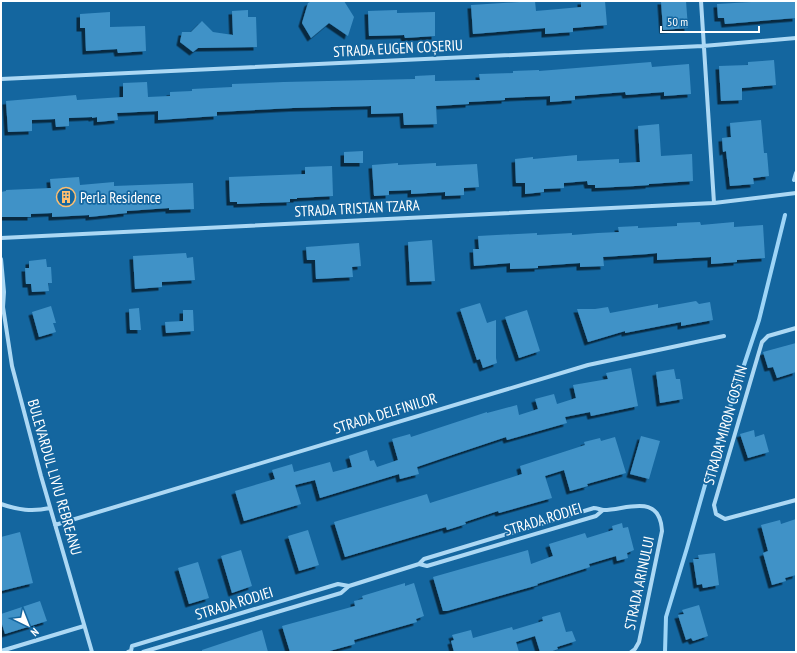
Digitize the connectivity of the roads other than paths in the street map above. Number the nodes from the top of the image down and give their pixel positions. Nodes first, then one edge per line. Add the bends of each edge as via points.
1 (701, 1) edge
2 (796, 38) edge
3 (703, 46) junction
4 (1, 79) edge
5 (796, 194) edge
6 (714, 203) junction
7 (1, 238) edge
8 (1, 259) edge
9 (2, 306) edge
10 (796, 328) edge
11 (724, 336) dead end
12 (796, 500) edge
13 (1, 504) edge
14 (50, 508) junction
15 (603, 510) junction
16 (659, 517) joint
17 (55, 525) junction
18 (419, 564) junction
19 (348, 586) junction
20 (84, 626) junction
21 (1, 651) edge
22 (92, 652) edge
23 (130, 652) edge
24 (143, 652) edge
25 (631, 652) edge

1 - 3 street
2 - 3 street, STRADA EUGEN COȘERIU
3 - 4 street, STRADA EUGEN COȘERIU
3 - 6 street
5 - 6 street, STRADA TRISTAN TZARA
6 - 7 street, STRADA TRISTAN TZARA
8 - 9 street, BULEVARDUL LIVIU REBREANU via 4,292
9 - 14 street, BULEVARDUL LIVIU REBREANU via 12,366
10 - 12 street, STRADA MIRON COSTIN via 768,336 762,342 714,505 716,514 725,519
11 - 17 street, STRADA DELFINILOR via 588,365
13 - 14 street via 28,511
14 - 17 street, BULEVARDUL LIVIU REBREANU
15 - 16 street, STRADA RODIEI via 639,505 654,510
15 - 18 street, STRADA RODIEI via 596,516 427,566
15 - 18 street, STRADA RODIEI via 594,508 424,559
16 - 25 street, STRADA ARINULUI via 662,531 639,642
17 - 20 street, BULEVARDUL LIVIU REBREANU
18 - 19 street, STRADA RODIEI
19 - 23 street, STRADA RODIEI via 330,586 132,646
19 - 24 street, STRADA RODIEI via 341,593
20 - 21 street
20 - 22 street, BULEVARDUL LIVIU REBREANU

